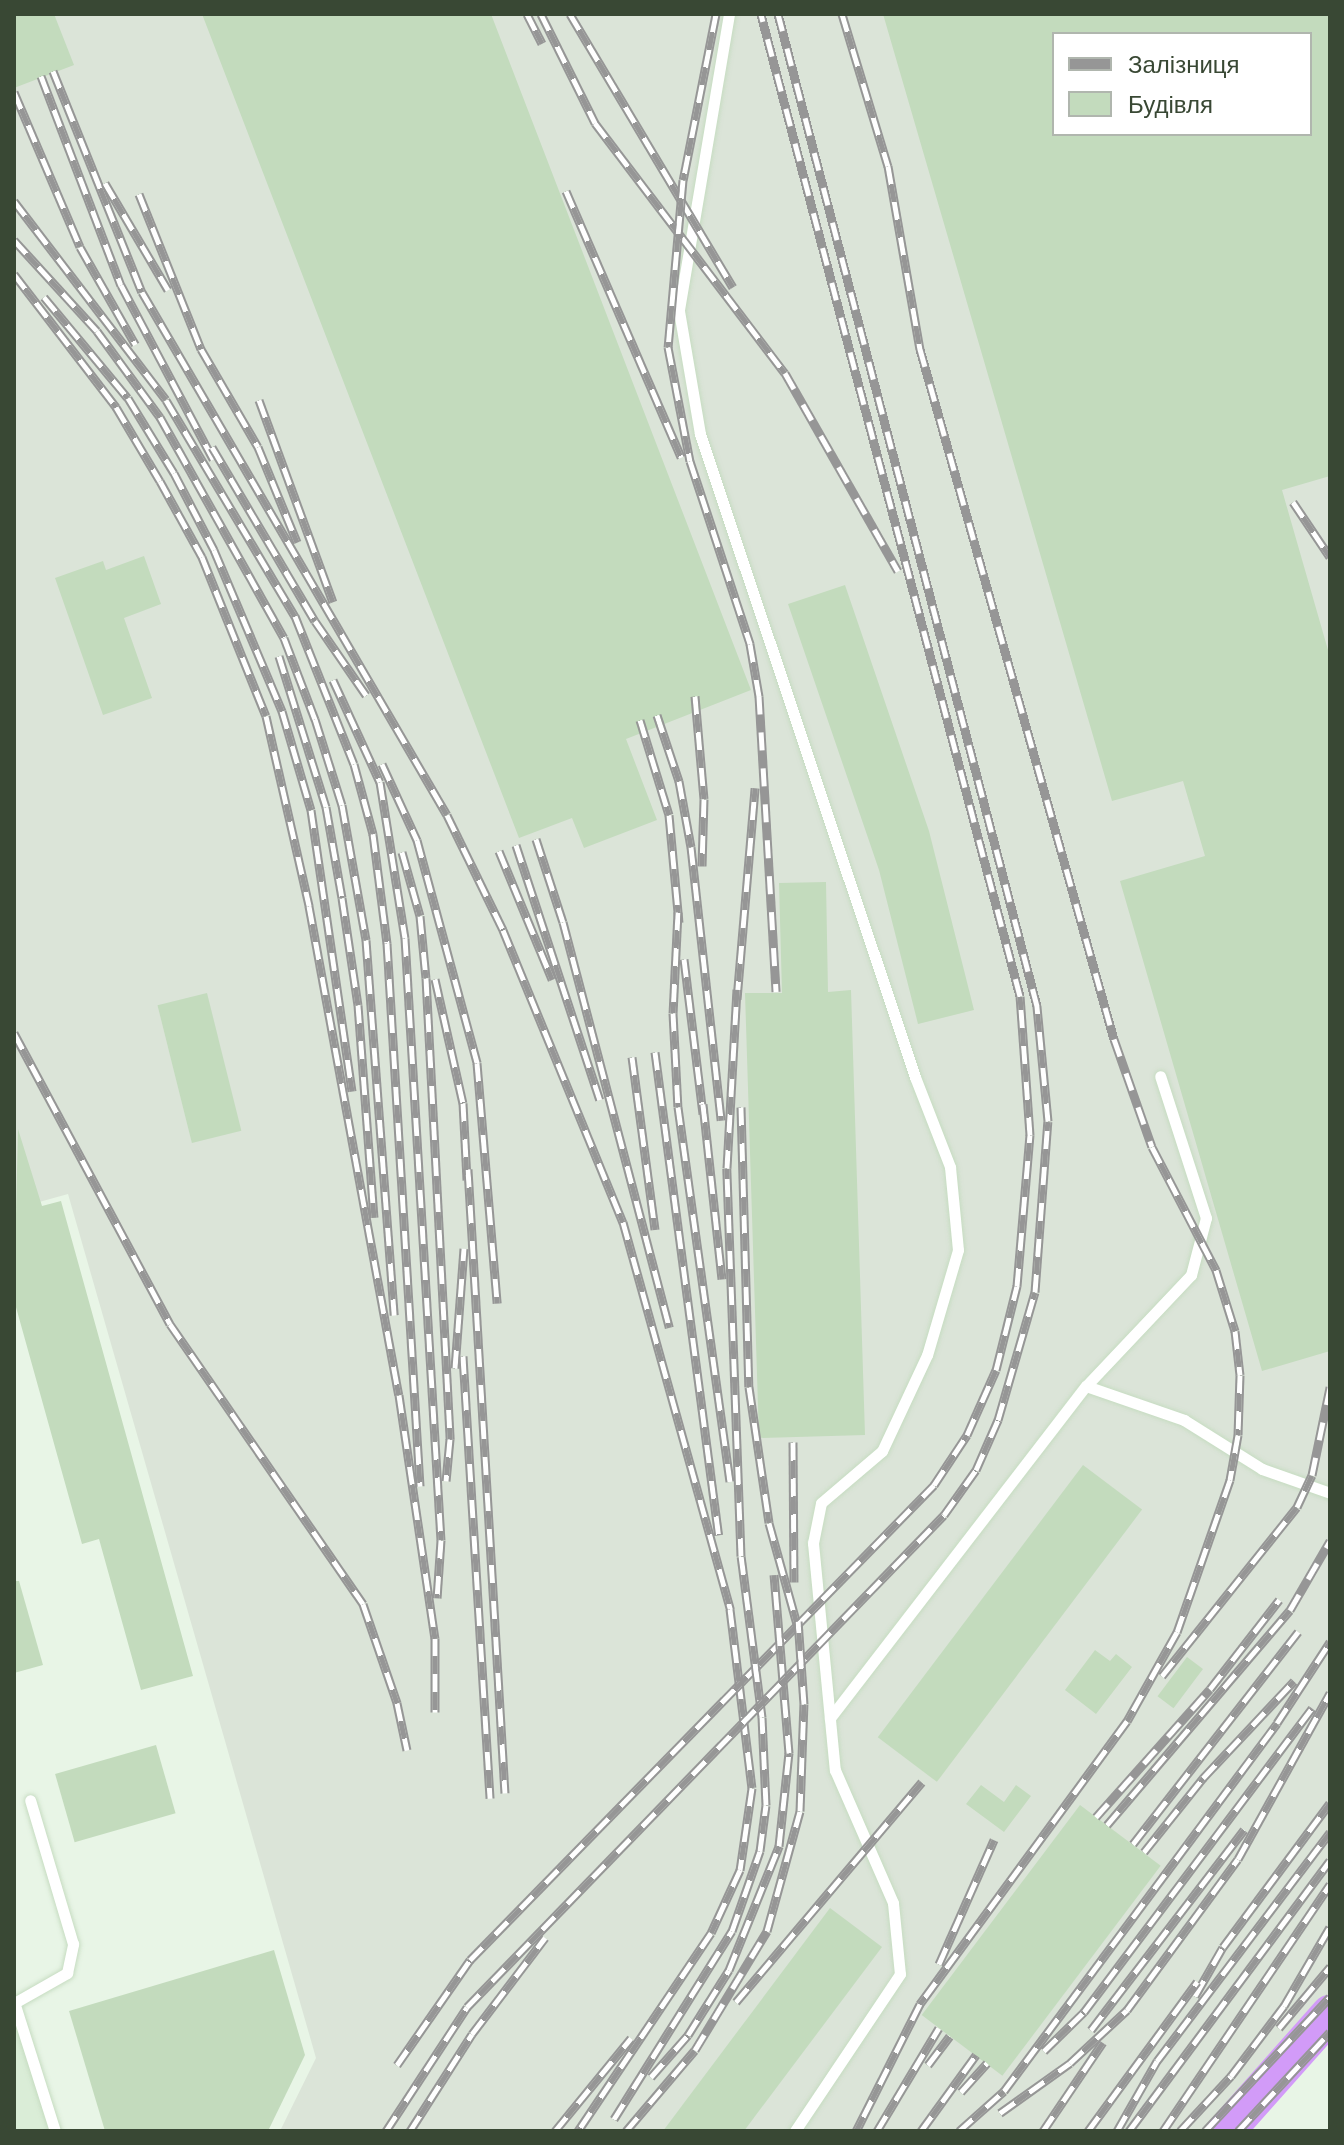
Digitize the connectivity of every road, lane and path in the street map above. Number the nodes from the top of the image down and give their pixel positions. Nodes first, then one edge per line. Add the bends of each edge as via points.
1 (729, 14) edge
2 (1160, 1076) dead end
3 (1086, 1386) junction
4 (1330, 1493) edge
5 (830, 1718) junction
6 (30, 1800) dead end
7 (15, 2002) edge
8 (55, 2131) edge
9 (795, 2131) edge

1 - 5 lane via 679,311 700,434 915,1077 950,1167 958,1250 927,1355 882,1451 821,1503 813,1543
2 - 3 lane via 1206,1218 1191,1275
3 - 4 lane via 1184,1420 1262,1469
3 - 5 lane
5 - 9 lane via 835,1770 893,1903 900,1974
6 - 7 lane via 73,1944 67,1973
7 - 8 lane

